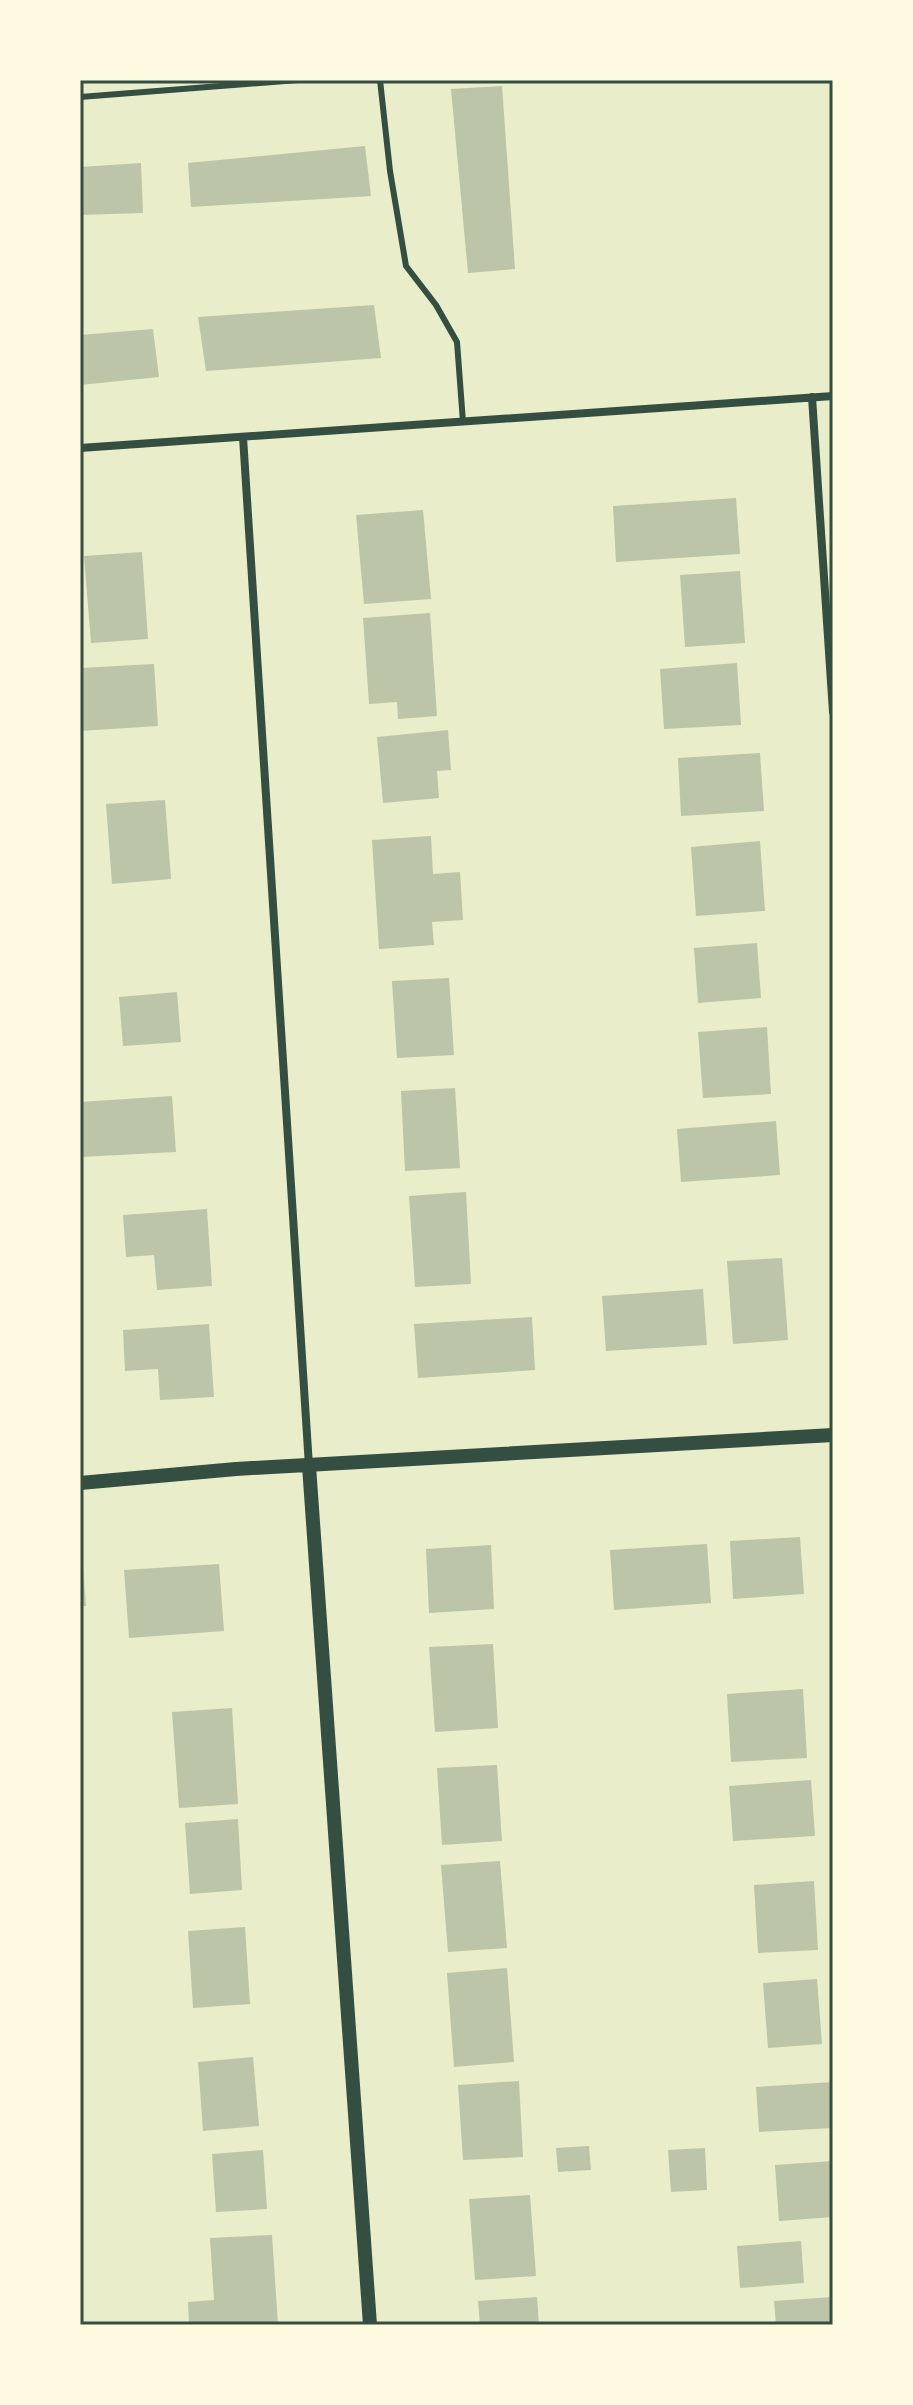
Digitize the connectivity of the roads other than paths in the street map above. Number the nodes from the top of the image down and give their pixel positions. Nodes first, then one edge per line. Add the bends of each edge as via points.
1 (298, 80) edge
2 (380, 80) edge
3 (80, 97) edge
4 (833, 396) edge
5 (812, 397) junction
6 (463, 422) junction
7 (243, 437) junction
8 (80, 448) edge
9 (833, 712) edge
10 (833, 1435) edge
11 (309, 1466) junction
12 (80, 1483) edge
13 (370, 2325) edge

1 - 3 lane
2 - 6 lane via 406,266 457,342
4 - 5 street
5 - 6 street
5 - 9 street
6 - 7 street
7 - 8 street
7 - 11 street
10 - 11 street
11 - 12 street
11 - 13 street

